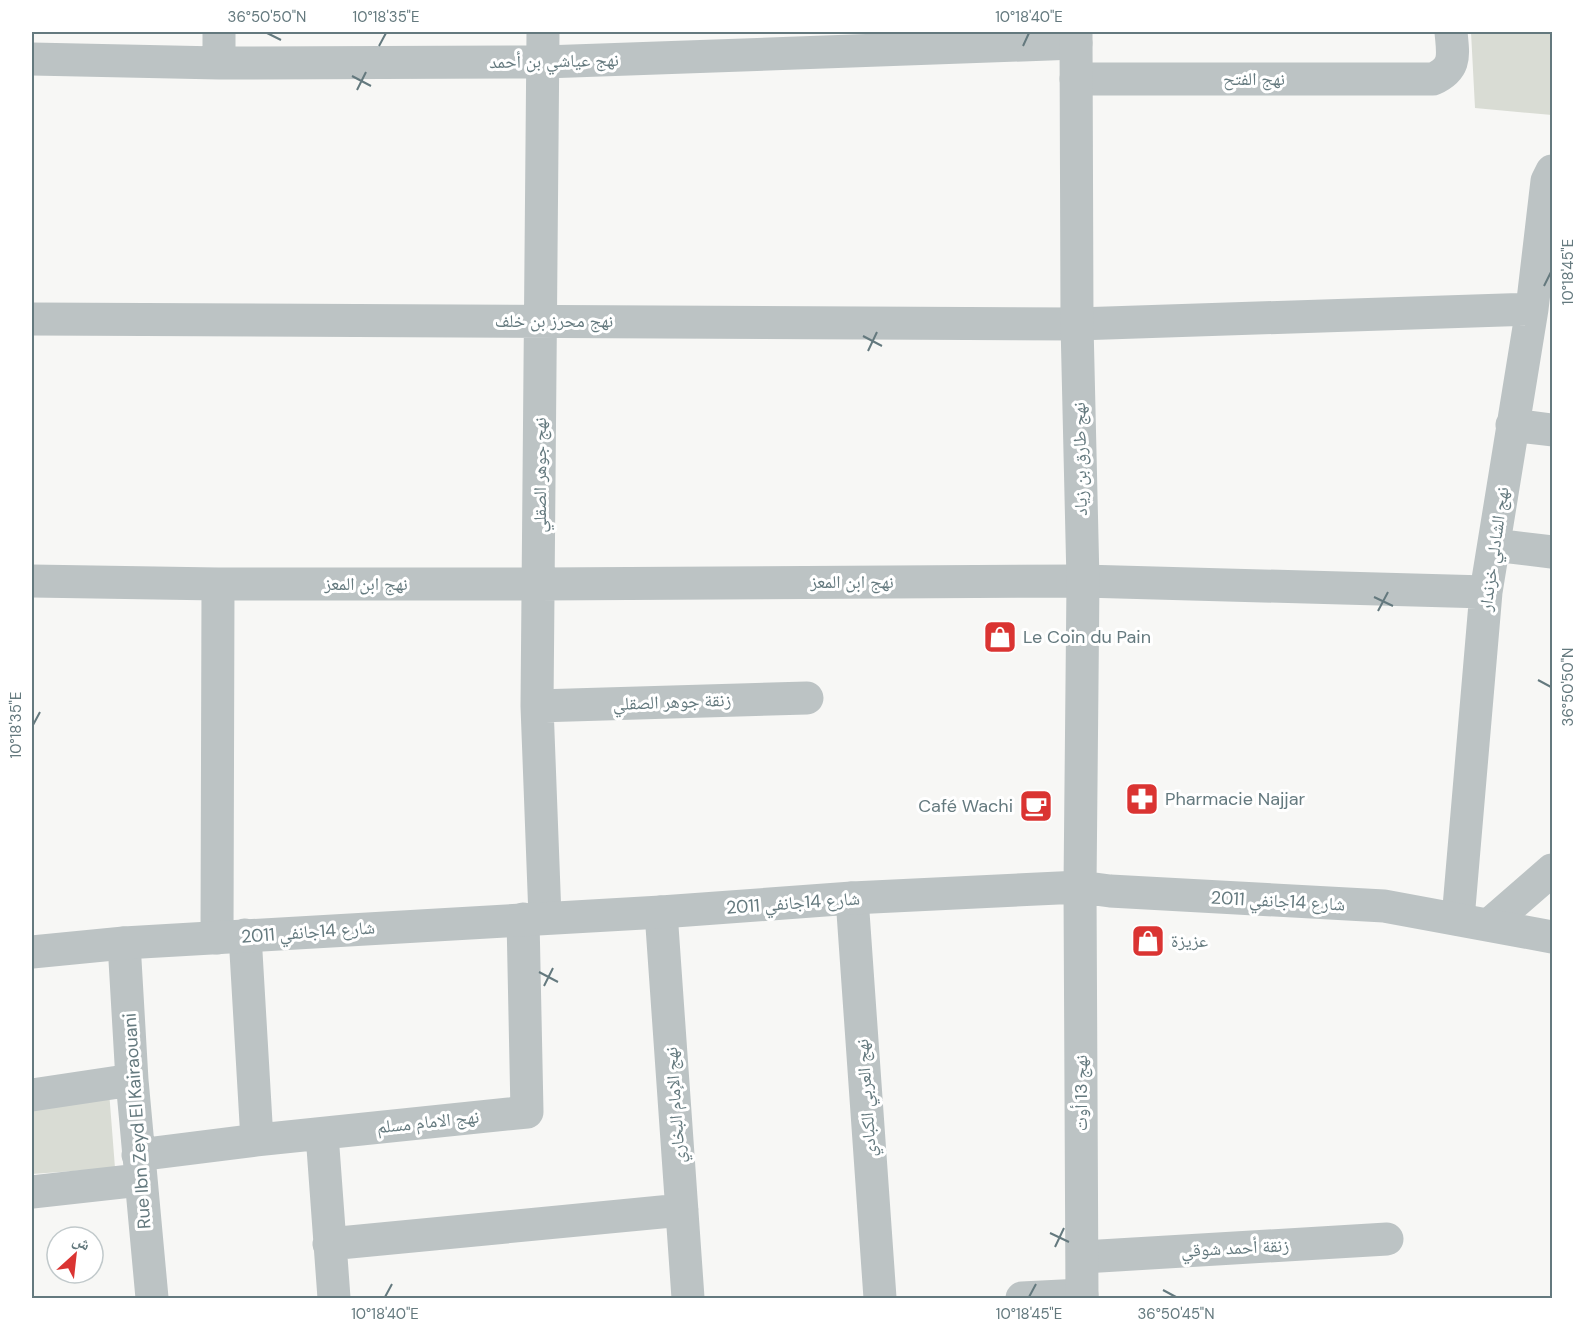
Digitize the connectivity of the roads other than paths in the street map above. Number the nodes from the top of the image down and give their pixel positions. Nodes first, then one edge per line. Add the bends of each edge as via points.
1 (1451, 32) edge
2 (1076, 37) edge
3 (219, 47) edge
4 (543, 47) edge
5 (32, 59) edge
6 (1076, 78) junction
7 (1550, 176) edge
8 (1539, 299) edge
9 (32, 319) edge
10 (541, 321) junction
11 (1077, 324) junction
12 (1512, 425) junction
13 (1552, 430) edge
14 (1494, 544) junction
15 (1552, 552) edge
16 (1083, 580) junction
17 (32, 581) edge
18 (218, 584) junction
19 (539, 584) junction
20 (1486, 592) junction
21 (807, 698) dead end
22 (537, 706) junction
23 (1552, 870) edge
24 (1080, 887) junction
25 (852, 898) junction
26 (661, 912) junction
27 (534, 918) junction
28 (1458, 919) junction
29 (1490, 924) junction
30 (231, 937) junction
31 (1552, 937) edge
32 (124, 943) junction
33 (32, 952) edge
34 (132, 1080) junction
35 (32, 1095) edge
36 (322, 1134) junction
37 (257, 1140) junction
38 (139, 1167) junction
39 (32, 1192) edge
40 (682, 1210) junction
41 (1387, 1239) dead end
42 (329, 1244) junction
43 (1083, 1257) junction
44 (1082, 1297) edge
45 (152, 1299) edge
46 (334, 1299) edge
47 (688, 1299) edge
48 (880, 1299) edge
49 (1022, 1299) edge

1 - 6 street, نهج الفتح via 1450,68 1432,79
2 - 4 street, نهج عياشي بن أحمد
2 - 6 street, نهج طارق بن زياد
3 - 4 street, نهج عياشي بن أحمد
3 - 5 street, نهج عياشي بن أحمد
4 - 10 street, نهج جوهر الصقلي
6 - 11 street, نهج طارق بن زياد
7 - 8 street, نهج الشادلي خزندار
8 - 11 street, نهج محرز بن خلف
8 - 12 street, نهج الشادلي خزندار
9 - 10 street, نهج محرز بن خلف
10 - 11 street, نهج محرز بن خلف
10 - 19 street, نهج جوهر الصقلي
11 - 16 street, نهج طارق بن زياد
12 - 13 street
12 - 14 street, نهج الشادلي خزندار
14 - 15 street
14 - 20 street, نهج الشادلي خزندار
16 - 19 street, نهج ابن المعز
16 - 20 street, نهج ابن المعز
16 - 24 street, نهج طارق بن زياد
17 - 18 street, نهج ابن المعز
18 - 19 street, نهج ابن المعز
18 - 30 street
19 - 22 street, نهج جوهر الصقلي
20 - 28 street, نهج الشادلي خزندار
21 - 22 street, زنقة جوهر الصقلي
22 - 27 street, نهج جوهر الصقلي
23 - 29 street
24 - 25 street, شارع 14جانفي 2011
24 - 28 street, شارع 14جانفي 2011 via 1384,906
24 - 43 street, نهج 13 أوت
25 - 26 street, شارع 14جانفي 2011
25 - 48 street, نهج العربي الكبادي
26 - 27 street, شارع 14جانفي 2011
26 - 40 street, نهج الإمام البخاري
27 - 30 street, شارع 14جانفي 2011
27 - 36 street, نهج الامام مسلم via 527,1112
28 - 29 street, شارع 14جانفي 2011
29 - 31 street, شارع 14جانفي 2011
30 - 32 street, شارع 14جانفي 2011
30 - 37 street
32 - 33 street, شارع 14جانفي 2011
32 - 34 street, Rue Ibn Zeyd El Kairaouani
34 - 35 street
34 - 38 street, Rue Ibn Zeyd El Kairaouani
36 - 37 street, نهج الامام مسلم
36 - 42 street
37 - 38 street, نهج الامام مسلم
38 - 39 street, نهج الامام مسلم
38 - 45 street, Rue Ibn Zeyd El Kairaouani
40 - 42 street
40 - 47 street, نهج الإمام البخاري
41 - 43 street, زنقة أحمد شوقي
42 - 46 street
43 - 44 street, نهج 13 أوت
44 - 49 street

